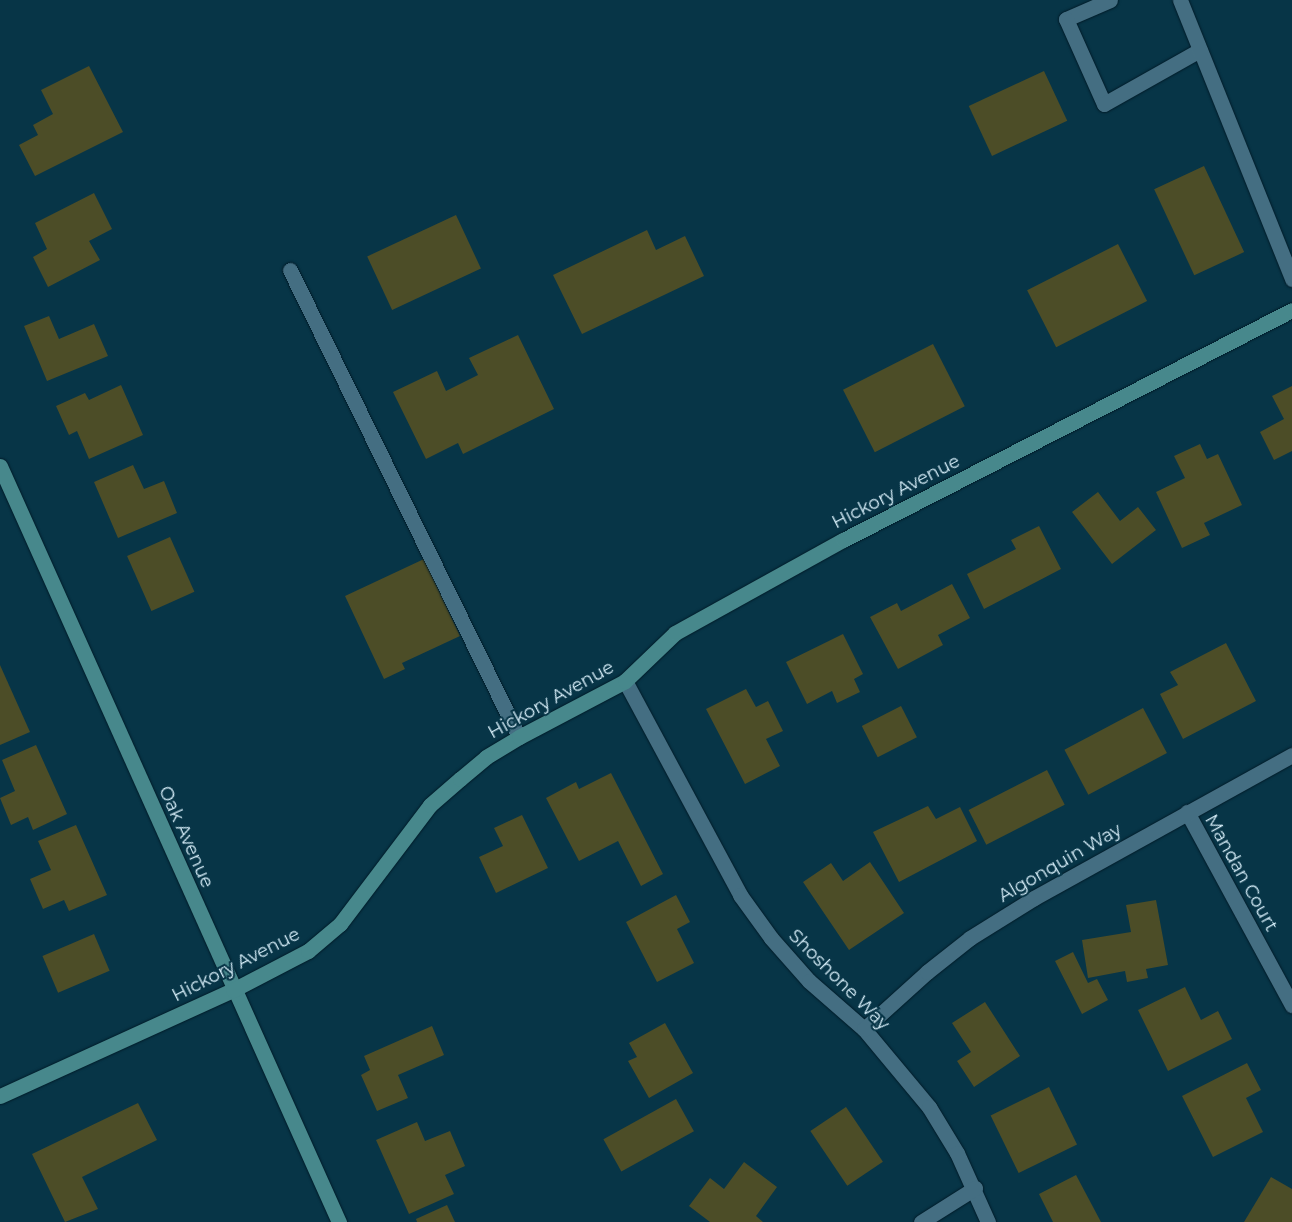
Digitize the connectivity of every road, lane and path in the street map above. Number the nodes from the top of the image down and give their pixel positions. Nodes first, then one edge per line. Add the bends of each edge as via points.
1 (1110, 0) edge
2 (1180, 0) edge
3 (1200, 50) junction
4 (290, 270) dead end
5 (1292, 279) edge
6 (1292, 310) edge
7 (0, 466) edge
8 (625, 682) junction
9 (519, 738) junction
10 (1292, 755) edge
11 (1187, 812) junction
12 (233, 990) junction
13 (1292, 1005) edge
14 (864, 1029) junction
15 (0, 1096) edge
16 (974, 1188) junction
17 (339, 1222) edge
18 (921, 1222) edge
19 (988, 1222) edge

1 - 3 street via 1066,19 1104,104
2 - 3 street
3 - 5 street
4 - 9 street
6 - 8 street, Hickory Avenue via 842,540 675,633
7 - 12 street, Oak Avenue
8 - 9 street, Hickory Avenue
8 - 14 street, Shoshone Way via 740,895 771,938 809,981
9 - 12 street, Hickory Avenue via 486,757 430,805 340,924 308,951
10 - 11 street, Algonquin Way
11 - 13 street, Mandan Court
11 - 14 street, Algonquin Way via 970,938
12 - 15 street, Hickory Avenue
12 - 17 street, Oak Avenue
14 - 16 street, Shoshone Way via 929,1107
16 - 18 street
16 - 19 street, Shoshone Way

